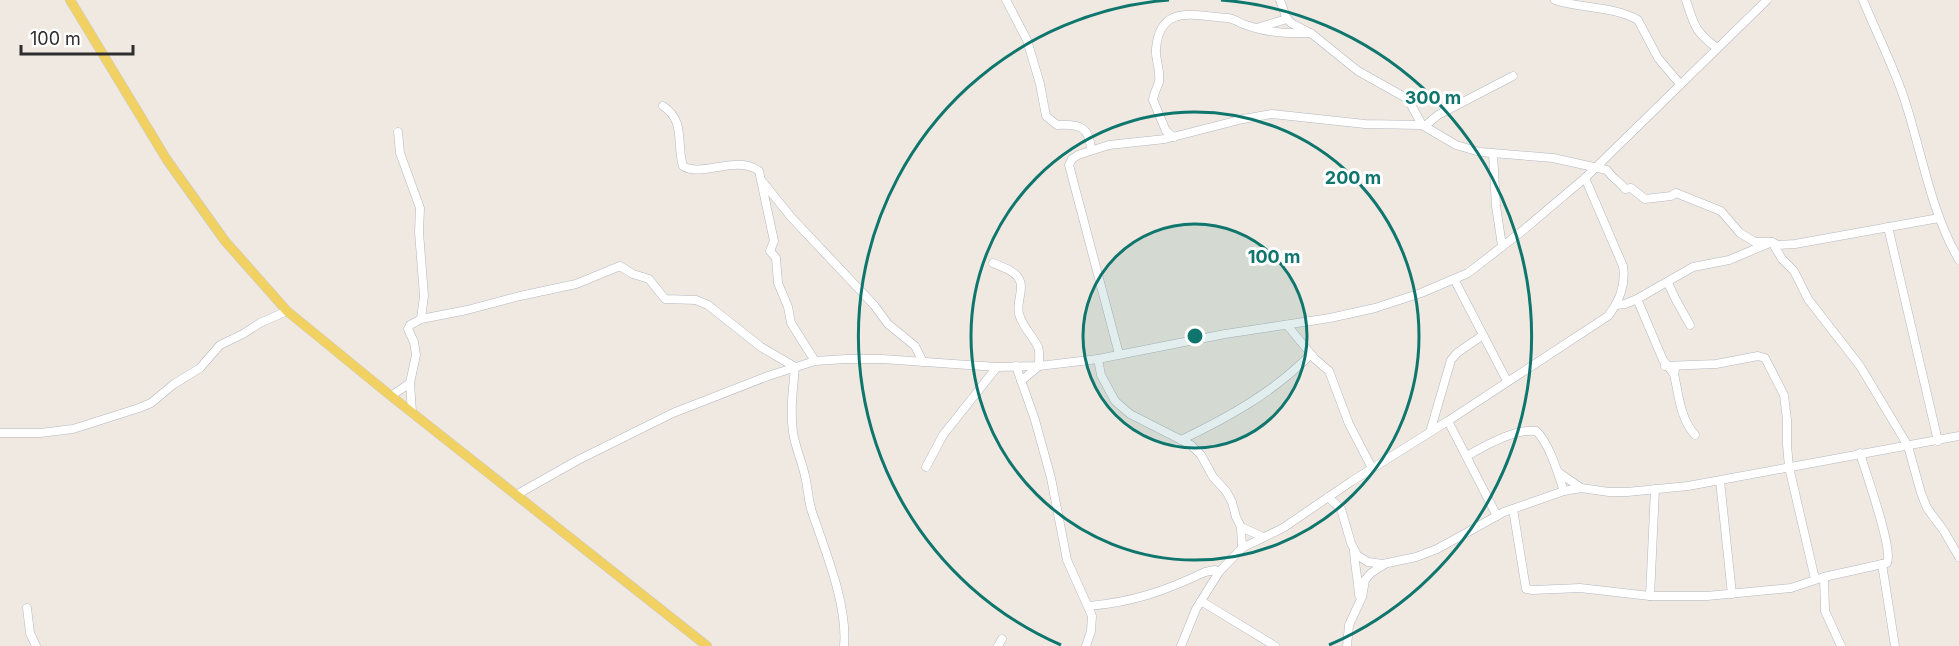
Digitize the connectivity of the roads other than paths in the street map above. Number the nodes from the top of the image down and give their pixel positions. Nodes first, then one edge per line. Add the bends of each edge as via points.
1 (70, 0) edge
2 (1006, 0) edge
3 (1280, 0) edge
4 (1555, 0) edge
5 (1686, 0) edge
6 (1767, 0) edge
7 (1863, 0) edge
8 (1287, 19) junction
9 (1258, 28) junction
10 (1310, 33) junction
11 (1717, 48) junction
12 (1514, 76) dead end
13 (1680, 84) junction
14 (663, 106) dead end
15 (1423, 125) junction
16 (398, 132) dead end
17 (1166, 135) junction
18 (1091, 149) junction
19 (1493, 154) junction
20 (1597, 166) junction
21 (1585, 178) junction
22 (761, 180) junction
23 (1939, 218) junction
24 (1888, 227) junction
25 (1772, 242) junction
26 (1502, 246) junction
27 (1959, 260) edge
28 (993, 263) dead end
29 (1454, 279) junction
30 (1668, 283) junction
31 (1637, 299) junction
32 (1616, 305) junction
33 (287, 311) junction
34 (421, 319) junction
35 (1287, 325) junction
36 (1690, 325) dead end
37 (1483, 335) junction
38 (1119, 354) junction
39 (1311, 354) junction
40 (1098, 359) junction
41 (815, 361) junction
42 (923, 362) junction
43 (1016, 366) junction
44 (1039, 366) junction
45 (997, 367) junction
46 (795, 368) junction
47 (1675, 370) junction
48 (1022, 381) junction
49 (1507, 381) junction
50 (410, 383) junction
51 (391, 396) junction
52 (412, 412) junction
53 (1448, 421) junction
54 (1430, 432) junction
55 (0, 433) edge
56 (1695, 435) dead end
57 (1959, 436) edge
58 (1181, 440) junction
59 (1938, 441) junction
60 (1908, 446) junction
61 (1860, 453) junction
62 (1467, 456) junction
63 (926, 467) dead end
64 (1789, 467) junction
65 (1372, 468) junction
66 (1558, 472) junction
67 (1720, 481) junction
68 (1581, 488) junction
69 (1655, 489) junction
70 (1563, 491) junction
71 (516, 495) junction
72 (1328, 497) junction
73 (1513, 509) junction
74 (1497, 516) junction
75 (1241, 527) junction
76 (1263, 537) junction
77 (1242, 548) junction
78 (1354, 551) junction
79 (1959, 557) edge
80 (1386, 563) junction
81 (1882, 564) junction
82 (1219, 572) junction
83 (1824, 577) junction
84 (1815, 579) junction
85 (1732, 594) junction
86 (1650, 596) junction
87 (1201, 601) junction
88 (1359, 602) junction
89 (1089, 606) junction
90 (27, 608) dead end
91 (36, 646) edge
92 (707, 646) edge
93 (844, 646) edge
94 (1086, 646) edge
95 (1181, 646) edge
96 (1275, 646) edge
97 (1347, 646) edge
98 (1841, 646) edge
99 (1895, 646) edge

1 - 33 main road via 167,160 225,241
2 - 18 street via 1027,40 1046,116 1057,124 1084,129 1090,136
3 - 8 street
4 - 13 street via 1619,12 1638,20 1658,58
5 - 11 street via 1701,37
6 - 11 street
7 - 23 street via 1904,97
8 - 9 street
8 - 10 street
9 - 10 street via 1288,34
9 - 17 street via 1234,19 1186,15 1174,16 1161,26 1155,51 1159,81 1153,100
10 - 15 street via 1358,71 1408,99
11 - 13 street
12 - 15 street
13 - 20 street
14 - 22 street via 676,119 683,166 692,170 749,166 759,171
15 - 17 street via 1372,125 1272,114 1174,137
15 - 19 street via 1456,145
16 - 34 street via 399,149 420,208 424,296
17 - 18 street
18 - 38 street via 1072,159 1069,165
19 - 20 street
19 - 26 street
20 - 21 street
20 - 25 street via 1607,170 1625,189 1632,188 1646,199 1676,193 1721,211 1740,233 1755,242
21 - 26 street
21 - 32 street via 1623,266 1624,282
22 - 41 street via 771,222 774,241 770,251 776,258 778,283 793,327
22 - 42 street via 888,324 915,346
23 - 24 street
23 - 27 street
24 - 25 street via 1785,245
24 - 59 street
25 - 30 street via 1729,260 1693,267
25 - 60 street via 1794,271 1808,299 1860,366
26 - 29 street
28 - 44 street via 1020,279 1019,314 1038,348
29 - 35 street via 1375,308
29 - 37 street
30 - 31 street
30 - 36 street
31 - 32 street
31 - 47 street via 1665,366
32 - 49 street via 1602,321
33 - 51 main road
33 - 55 street via 220,345 200,368 140,408 73,429
34 - 46 street via 576,284 622,266 629,273 649,279 665,299 708,304
34 - 50 street via 408,330 416,355
35 - 38 street
35 - 39 street
37 - 49 street
37 - 54 street via 1451,360
38 - 40 street
39 - 58 street via 1260,397 1226,419
39 - 65 street via 1329,371 1349,424
40 - 44 street
40 - 58 street via 1101,375 1115,401 1130,414
41 - 42 street
41 - 46 street
42 - 45 street
43 - 44 street
43 - 45 street
43 - 48 street
44 - 48 street
45 - 63 street via 944,435
46 - 71 street via 674,412
46 - 93 street via 793,433 842,613
47 - 56 street via 1683,414
47 - 64 street via 1765,358 1784,395
48 - 89 street via 1054,488 1067,560
49 - 53 street
50 - 51 street
50 - 52 street
51 - 52 main road
52 - 71 main road
53 - 54 street
53 - 62 street
54 - 65 street
57 - 59 street
58 - 75 street via 1201,454 1213,477 1227,491
59 - 60 street
60 - 61 street
60 - 79 street via 1921,493
61 - 64 street
61 - 81 street via 1889,552 1889,560
62 - 66 street via 1531,430 1542,438
62 - 74 street
64 - 67 street
64 - 84 street
65 - 72 street
66 - 68 street
66 - 70 street
67 - 69 street
67 - 85 street
68 - 69 street via 1609,492
68 - 70 street
69 - 86 street
70 - 73 street
71 - 92 main road
72 - 76 street
72 - 78 street via 1341,509
73 - 74 street
73 - 86 street via 1526,589 1580,588
74 - 80 street via 1437,549
75 - 76 street
75 - 77 street
76 - 77 street
77 - 82 street
78 - 80 street via 1368,562
78 - 88 street
80 - 88 street via 1367,576
81 - 83 street
81 - 99 street
82 - 87 street
82 - 89 street via 1205,572 1144,597
83 - 84 street
83 - 98 street via 1825,611
84 - 85 street via 1791,588
85 - 86 street
87 - 95 street
87 - 96 street
88 - 97 street via 1349,625
89 - 94 street via 1092,621
90 - 91 street

